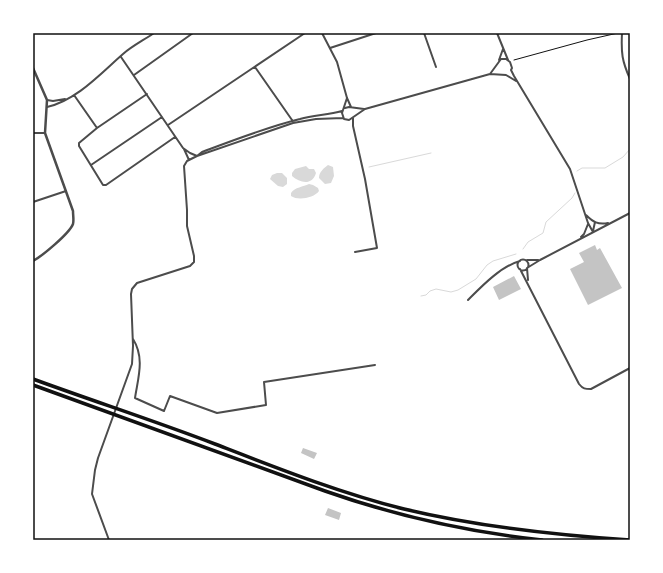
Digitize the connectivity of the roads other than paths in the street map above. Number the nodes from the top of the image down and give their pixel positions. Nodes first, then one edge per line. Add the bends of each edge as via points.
1 (154, 33) edge
2 (193, 33) edge
3 (305, 33) edge
4 (322, 33) edge
5 (376, 33) edge
6 (424, 33) edge
7 (498, 33) edge
8 (622, 33) edge
9 (330, 48) junction
10 (503, 48) junction
11 (120, 57) junction
12 (508, 60) junction
13 (498, 61) junction
14 (496, 65) junction
15 (255, 67) junction
16 (436, 67) dead end
17 (33, 68) edge
18 (511, 70) junction
19 (490, 74) junction
20 (500, 74) junction
21 (134, 75) junction
22 (506, 75) junction
23 (630, 79) edge
24 (520, 86) junction
25 (74, 94) junction
26 (147, 94) junction
27 (347, 98) junction
28 (66, 99) junction
29 (47, 100) junction
30 (46, 107) junction
31 (352, 107) junction
32 (345, 108) junction
33 (365, 109) junction
34 (342, 111) junction
35 (356, 115) junction
36 (162, 117) junction
37 (343, 118) junction
38 (354, 118) junction
39 (347, 120) junction
40 (293, 122) junction
41 (168, 126) junction
42 (353, 126) junction
43 (97, 128) junction
44 (33, 132) edge
45 (45, 133) junction
46 (175, 137) junction
47 (183, 148) junction
48 (197, 156) junction
49 (189, 160) junction
50 (90, 165) junction
51 (66, 191) junction
52 (33, 202) edge
53 (630, 213) edge
54 (585, 214) junction
55 (595, 222) junction
56 (588, 223) junction
57 (610, 223) junction
58 (593, 232) junction
59 (578, 240) junction
60 (355, 252) dead end
61 (526, 260) junction
62 (540, 260) junction
63 (33, 261) edge
64 (520, 261) junction
65 (510, 266) junction
66 (519, 268) junction
67 (527, 268) junction
68 (528, 284) junction
69 (468, 300) dead end
70 (133, 338) junction
71 (375, 364) dead end
72 (630, 368) edge
73 (33, 379) edge
74 (33, 385) edge
75 (109, 540) edge
76 (542, 540) edge
77 (630, 540) edge

1 - 11 street
2 - 21 street
3 - 15 street
4 - 9 street
5 - 9 street
6 - 16 street
7 - 10 street
8 - 23 street via 621,53
9 - 27 street via 337,62
10 - 12 street
10 - 13 street
11 - 21 street
11 - 25 street via 94,81
12 - 13 street
12 - 18 street via 512,65
13 - 14 street
14 - 19 street
14 - 20 street
15 - 40 street
15 - 41 street
17 - 29 street
18 - 22 street
18 - 24 street
19 - 20 street
19 - 33 street
20 - 22 street
21 - 26 street
22 - 24 street via 512,77
24 - 54 street via 570,169
25 - 28 street
25 - 43 street
26 - 36 street
26 - 43 street
27 - 31 street
27 - 32 street
28 - 29 street
28 - 30 street
29 - 30 street
30 - 45 street
31 - 32 street
31 - 33 street
31 - 35 street
32 - 34 street
33 - 35 street
34 - 37 street
34 - 40 street
35 - 38 street
36 - 41 street
36 - 50 street
37 - 39 street
37 - 40 street
38 - 39 street
38 - 42 street
39 - 42 street
40 - 48 street via 271,127
41 - 46 street
42 - 60 street via 377,248
43 - 50 street via 79,143
44 - 45 street
45 - 51 street
46 - 47 street
46 - 50 street via 106,186
47 - 48 street
47 - 49 street
48 - 49 street
49 - 70 street via 185,162 184,174 187,226 194,262 190,266 135,284 131,294
51 - 52 street
51 - 63 street via 73,214 72,226
53 - 57 street
54 - 55 street
54 - 56 street
55 - 57 street
55 - 58 street
56 - 58 street
56 - 59 street via 584,234
57 - 58 street
58 - 59 street
59 - 62 street
61 - 62 street
61 - 64 street
61 - 67 street via 529,264
62 - 67 street
64 - 65 street
64 - 66 street
65 - 66 street
65 - 69 street via 492,277
66 - 67 street
66 - 68 street
67 - 68 street
68 - 72 street via 582,388 591,389
70 - 71 street via 141,362 134,398 164,411 170,396 217,413 266,406 264,382
70 - 75 street via 132,364 98,458 92,494
73 - 77 highway via 317,482 393,506 500,528
74 - 76 highway via 370,506 444,525

